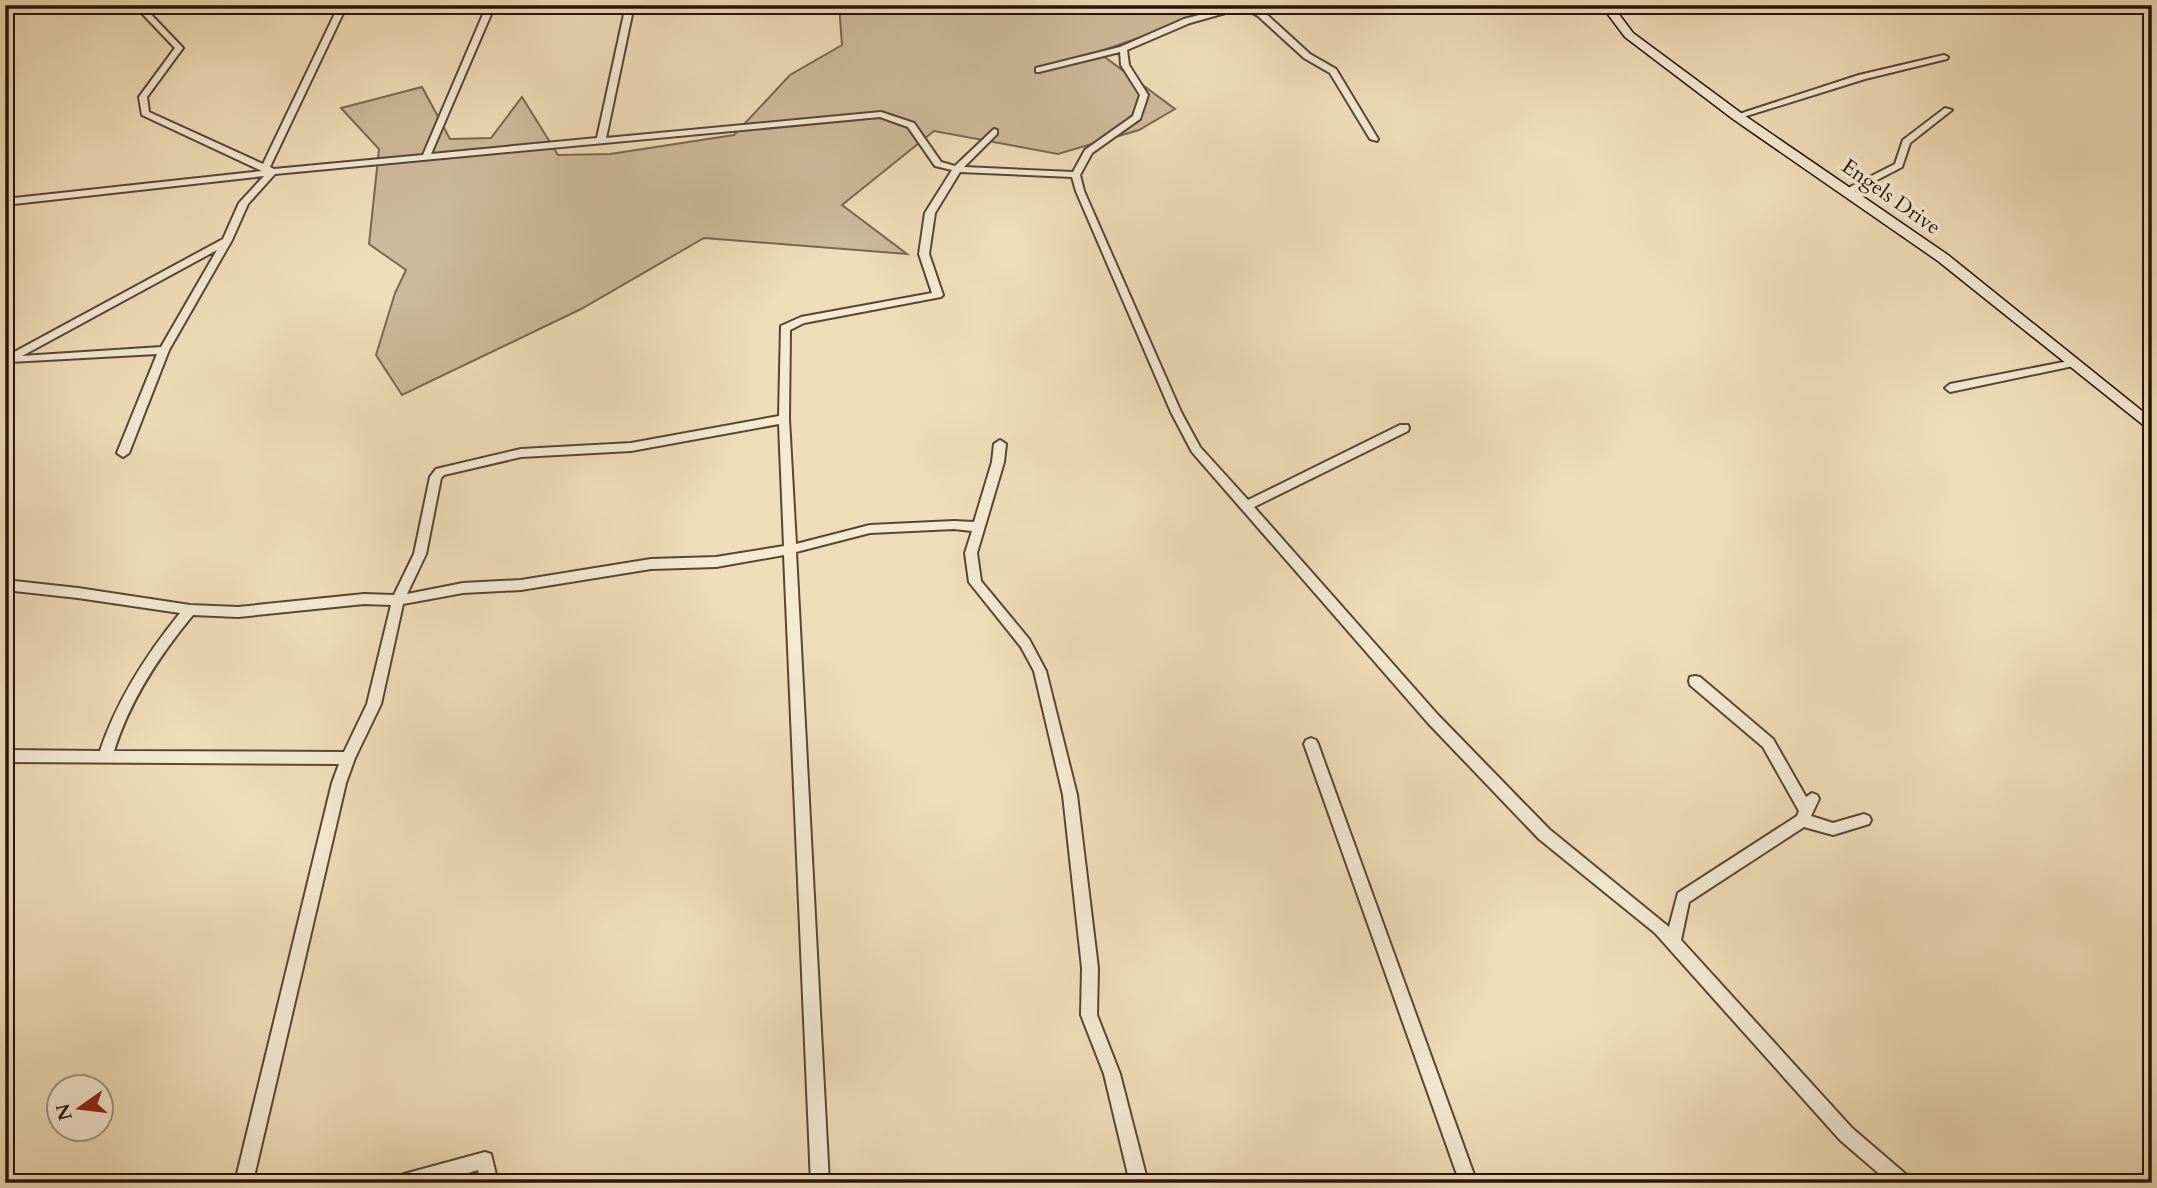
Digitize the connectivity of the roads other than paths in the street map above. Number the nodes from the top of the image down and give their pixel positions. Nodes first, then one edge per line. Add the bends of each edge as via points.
1 (138, 5) edge
2 (343, 5) edge
3 (491, 5) edge
4 (630, 5) edge
5 (1606, 5) edge
6 (1244, 6) edge
7 (1123, 49) junction
8 (1944, 57) dead end
9 (1039, 69) dead end
10 (1948, 110) dead end
11 (1737, 116) junction
12 (994, 132) dead end
13 (1374, 139) dead end
14 (601, 141) junction
15 (426, 157) junction
16 (957, 169) junction
17 (269, 170) junction
18 (1076, 175) junction
19 (1849, 191) junction
20 (5, 202) edge
21 (227, 240) junction
22 (164, 350) junction
23 (8, 361) edge
24 (2074, 363) junction
25 (1950, 388) dead end
26 (784, 419) junction
27 (2152, 427) edge
28 (1404, 428) dead end
29 (1000, 444) dead end
30 (122, 453) dead end
31 (1248, 505) junction
32 (977, 527) junction
33 (792, 549) junction
34 (5, 585) edge
35 (398, 600) junction
36 (190, 610) junction
37 (1695, 681) dead end
38 (1311, 744) dead end
39 (105, 756) junction
40 (5, 757) edge
41 (348, 758) junction
42 (1807, 809) junction
43 (1864, 820) dead end
44 (1673, 942) junction
45 (248, 1183) edge
46 (404, 1183) edge
47 (489, 1183) edge
48 (820, 1183) edge
49 (1139, 1183) edge
50 (1469, 1183) edge
51 (1903, 1183) edge

1 - 17 street via 179,48 143,97 145,113
2 - 17 street
3 - 15 street
4 - 14 street
5 - 11 street, Engels Drive via 1629,35
6 - 7 street via 1187,21
6 - 13 street via 1262,13 1307,56 1333,71
7 - 9 street
7 - 18 street via 1125,65 1144,94 1137,117 1088,152
8 - 11 street
10 - 19 street via 1906,142 1899,165
11 - 19 street, Engels Drive
12 - 16 street
14 - 15 street
14 - 16 street via 881,114 911,125 938,164
15 - 17 street
16 - 18 street
16 - 26 street via 930,214 924,254 938,295 801,320 785,328
17 - 20 street
17 - 21 street via 244,203
18 - 31 street via 1176,412 1196,449
19 - 24 street, Engels Drive via 1943,258
21 - 22 street
21 - 23 street
22 - 23 street
22 - 30 street
24 - 25 street
24 - 27 street, Engels Drive
26 - 33 street
26 - 35 street via 631,447 521,453 445,470 436,477 420,554
28 - 31 street
29 - 32 street
31 - 44 street via 1433,719 1534,825
32 - 33 street via 870,529
32 - 49 street via 971,553 975,582 1025,643 1040,671 1070,795 1090,968 1089,1015 1112,1074
33 - 35 street via 716,562 651,564 521,585 463,588
33 - 48 street
34 - 36 street
35 - 36 street via 364,599 238,612
35 - 41 street via 374,704
36 - 39 street via 134,688 114,724
37 - 42 street via 1768,743
38 - 50 street
39 - 40 street
39 - 41 street
41 - 45 street
42 - 43 street via 1833,829
42 - 44 street via 1683,898
44 - 51 street via 1846,1134
46 - 47 street via 485,1160

